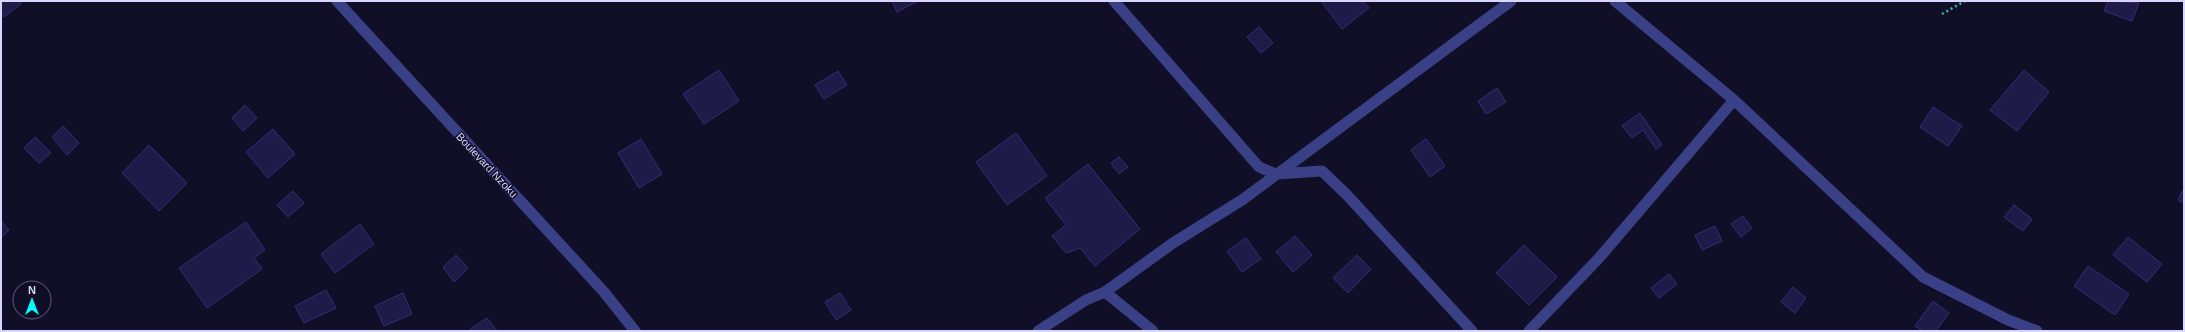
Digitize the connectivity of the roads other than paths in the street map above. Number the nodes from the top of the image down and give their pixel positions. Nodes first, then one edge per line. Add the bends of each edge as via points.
1 (337, 1) edge
2 (1114, 1) edge
3 (1511, 1) edge
4 (1614, 1) edge
5 (1734, 100) junction
6 (1276, 174) junction
7 (1105, 292) junction
8 (635, 331) edge
9 (1038, 331) edge
10 (1153, 331) edge
11 (1472, 331) edge
12 (1530, 331) edge
13 (2037, 331) edge

1 - 8 street, Boulevard Nzoku via 604,292
2 - 6 street via 1259,167
3 - 6 street
4 - 5 street
5 - 12 street via 1599,258
5 - 13 street via 1923,277 2008,320
6 - 7 street via 1242,200 1173,243
6 - 11 street via 1322,171
7 - 9 street via 1086,300
7 - 10 street

